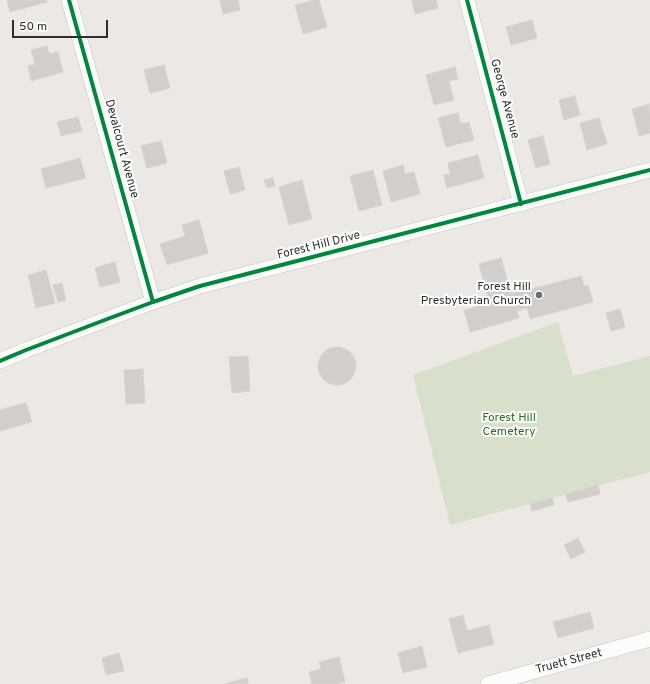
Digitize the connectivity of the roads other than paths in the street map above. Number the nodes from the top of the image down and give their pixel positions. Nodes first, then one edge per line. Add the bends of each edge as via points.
1 (69, 0) edge
2 (467, 0) edge
3 (650, 170) edge
4 (521, 204) junction
5 (153, 302) junction
6 (0, 361) edge
7 (650, 639) edge
8 (488, 684) edge

1 - 5 street, Devalcourt Avenue
2 - 4 street, George Avenue
3 - 4 street, Forest Hill Drive
4 - 5 street, Forest Hill Drive via 200,286
5 - 6 street, Forest Hill Drive
7 - 8 street, Truett Street

